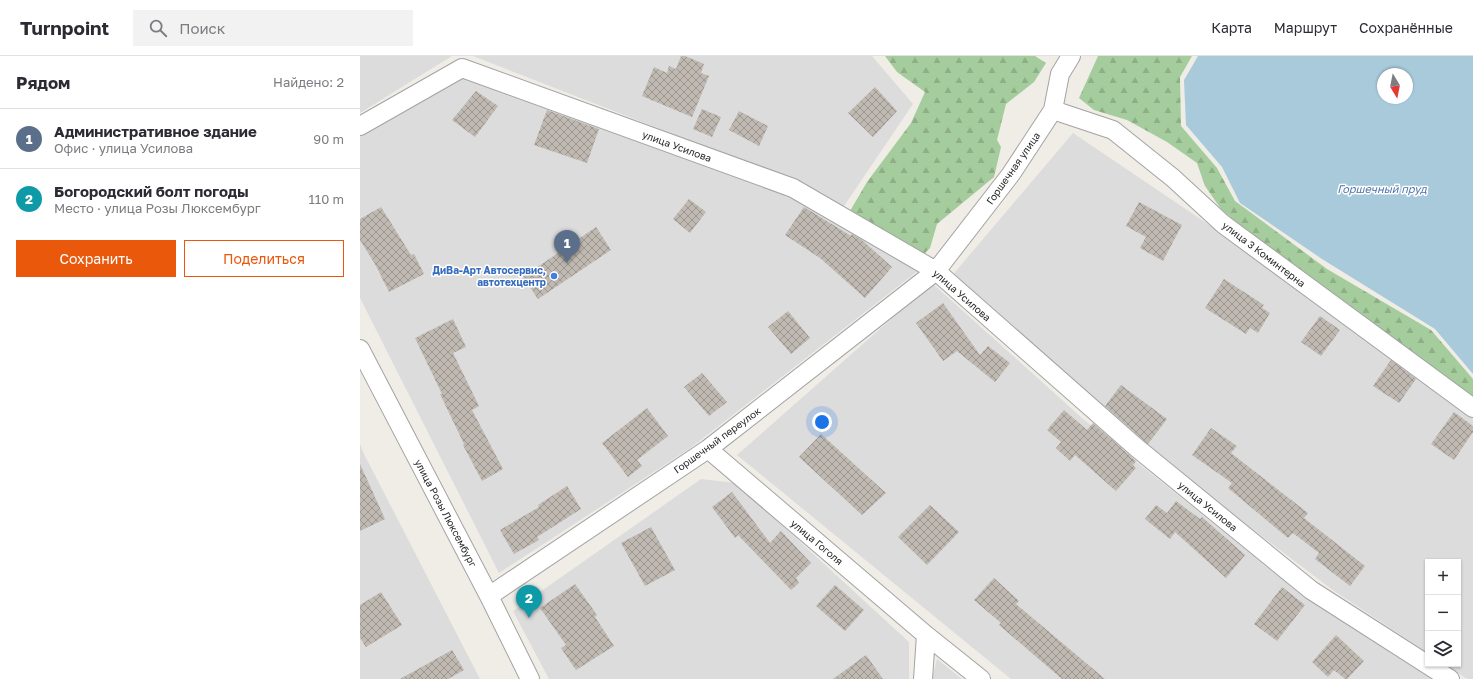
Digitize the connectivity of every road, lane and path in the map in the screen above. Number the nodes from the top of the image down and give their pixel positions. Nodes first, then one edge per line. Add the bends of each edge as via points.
1 (1071, 56) edge
2 (1053, 110) junction
3 (360, 126) edge
4 (936, 271) junction
5 (360, 349) edge
6 (1473, 408) edge
7 (708, 449) junction
8 (489, 596) junction
9 (926, 635) junction
10 (530, 679) edge
11 (923, 679) edge
12 (981, 679) edge
13 (1450, 679) edge

1 - 2 street, Горшечная улица via 1060,74
2 - 4 street, Горшечная улица via 1011,174
2 - 6 street, улица 3 Коминтерна via 1113,130 1173,178 1223,224
3 - 4 street, улица Усилова via 462,68 793,188
4 - 7 street, Горшечный переулок
4 - 13 street, улица Усилова via 1137,448 1311,590
5 - 8 street, улица Розы Люксембург
7 - 8 street, Горшечный переулок
7 - 9 street, улица Гоголя
8 - 10 street, улица Розы Люксембург
9 - 11 street
9 - 12 street, улица Гоголя

